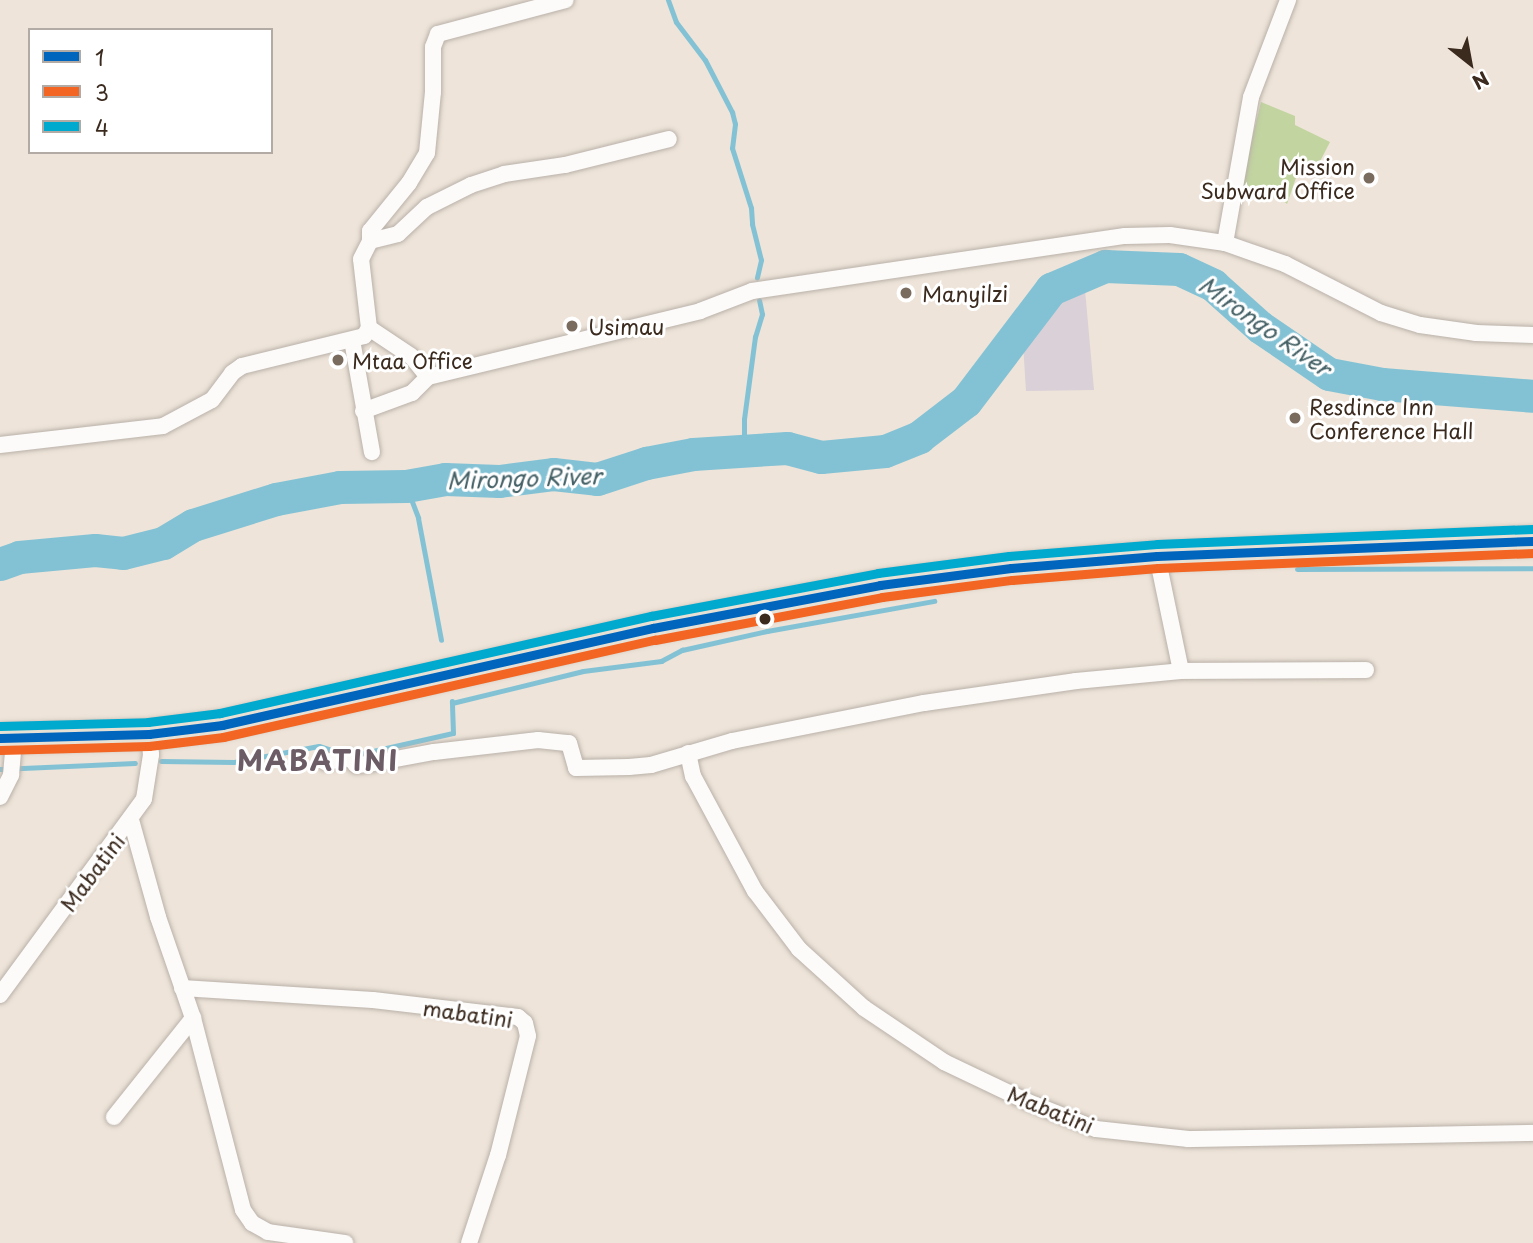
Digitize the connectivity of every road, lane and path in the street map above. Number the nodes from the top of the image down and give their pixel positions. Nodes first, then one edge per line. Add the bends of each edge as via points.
1 (566, 0) edge
2 (1288, 0) edge
3 (669, 139) dead end
4 (370, 241) junction
5 (1225, 243) junction
6 (369, 328) junction
7 (1533, 335) edge
8 (352, 340) junction
9 (428, 377) junction
10 (363, 411) junction
11 (0, 445) edge
12 (372, 452) dead end
13 (1533, 541) edge
14 (1157, 556) junction
15 (1366, 670) dead end
16 (1181, 671) junction
17 (149, 734) junction
18 (10, 753) edge
19 (688, 753) junction
20 (325, 762) dead end
21 (0, 797) edge
22 (131, 820) junction
23 (182, 988) junction
24 (0, 995) edge
25 (193, 1018) junction
26 (114, 1117) dead end
27 (1533, 1133) edge
28 (345, 1243) edge
29 (469, 1243) edge

1 - 4 street via 438,34 433,47 427,153 370,231
2 - 5 street via 1251,97
3 - 4 street via 471,185 427,207 398,234
4 - 6 street via 363,251 360,272
5 - 7 street via 1284,264 1381,313 1420,325
5 - 9 street via 1170,235 1125,236 752,291 700,311
6 - 8 street via 364,336
6 - 9 street via 411,356
8 - 10 street
8 - 11 street via 242,366 212,400 163,426
9 - 10 street via 412,393
10 - 12 street
13 - 14 highway
14 - 16 street
14 - 17 highway via 880,585 653,628 234,722
15 - 16 street
16 - 19 street via 924,703
17 - 18 highway
17 - 22 street, Mabatini via 147,789
18 - 21 street
19 - 20 street via 651,765 576,768 569,743 538,740 369,764 356,765 350,758
19 - 27 street, Mabatini via 693,776 755,891 799,949 864,1008 944,1062 1028,1102 1096,1129 1188,1139
22 - 23 street
22 - 24 street, Mabatini
23 - 25 street
23 - 29 street, mabatini via 373,1000 518,1017 525,1023 528,1036 498,1155
25 - 26 street
25 - 28 street via 243,1210 252,1223 268,1232

